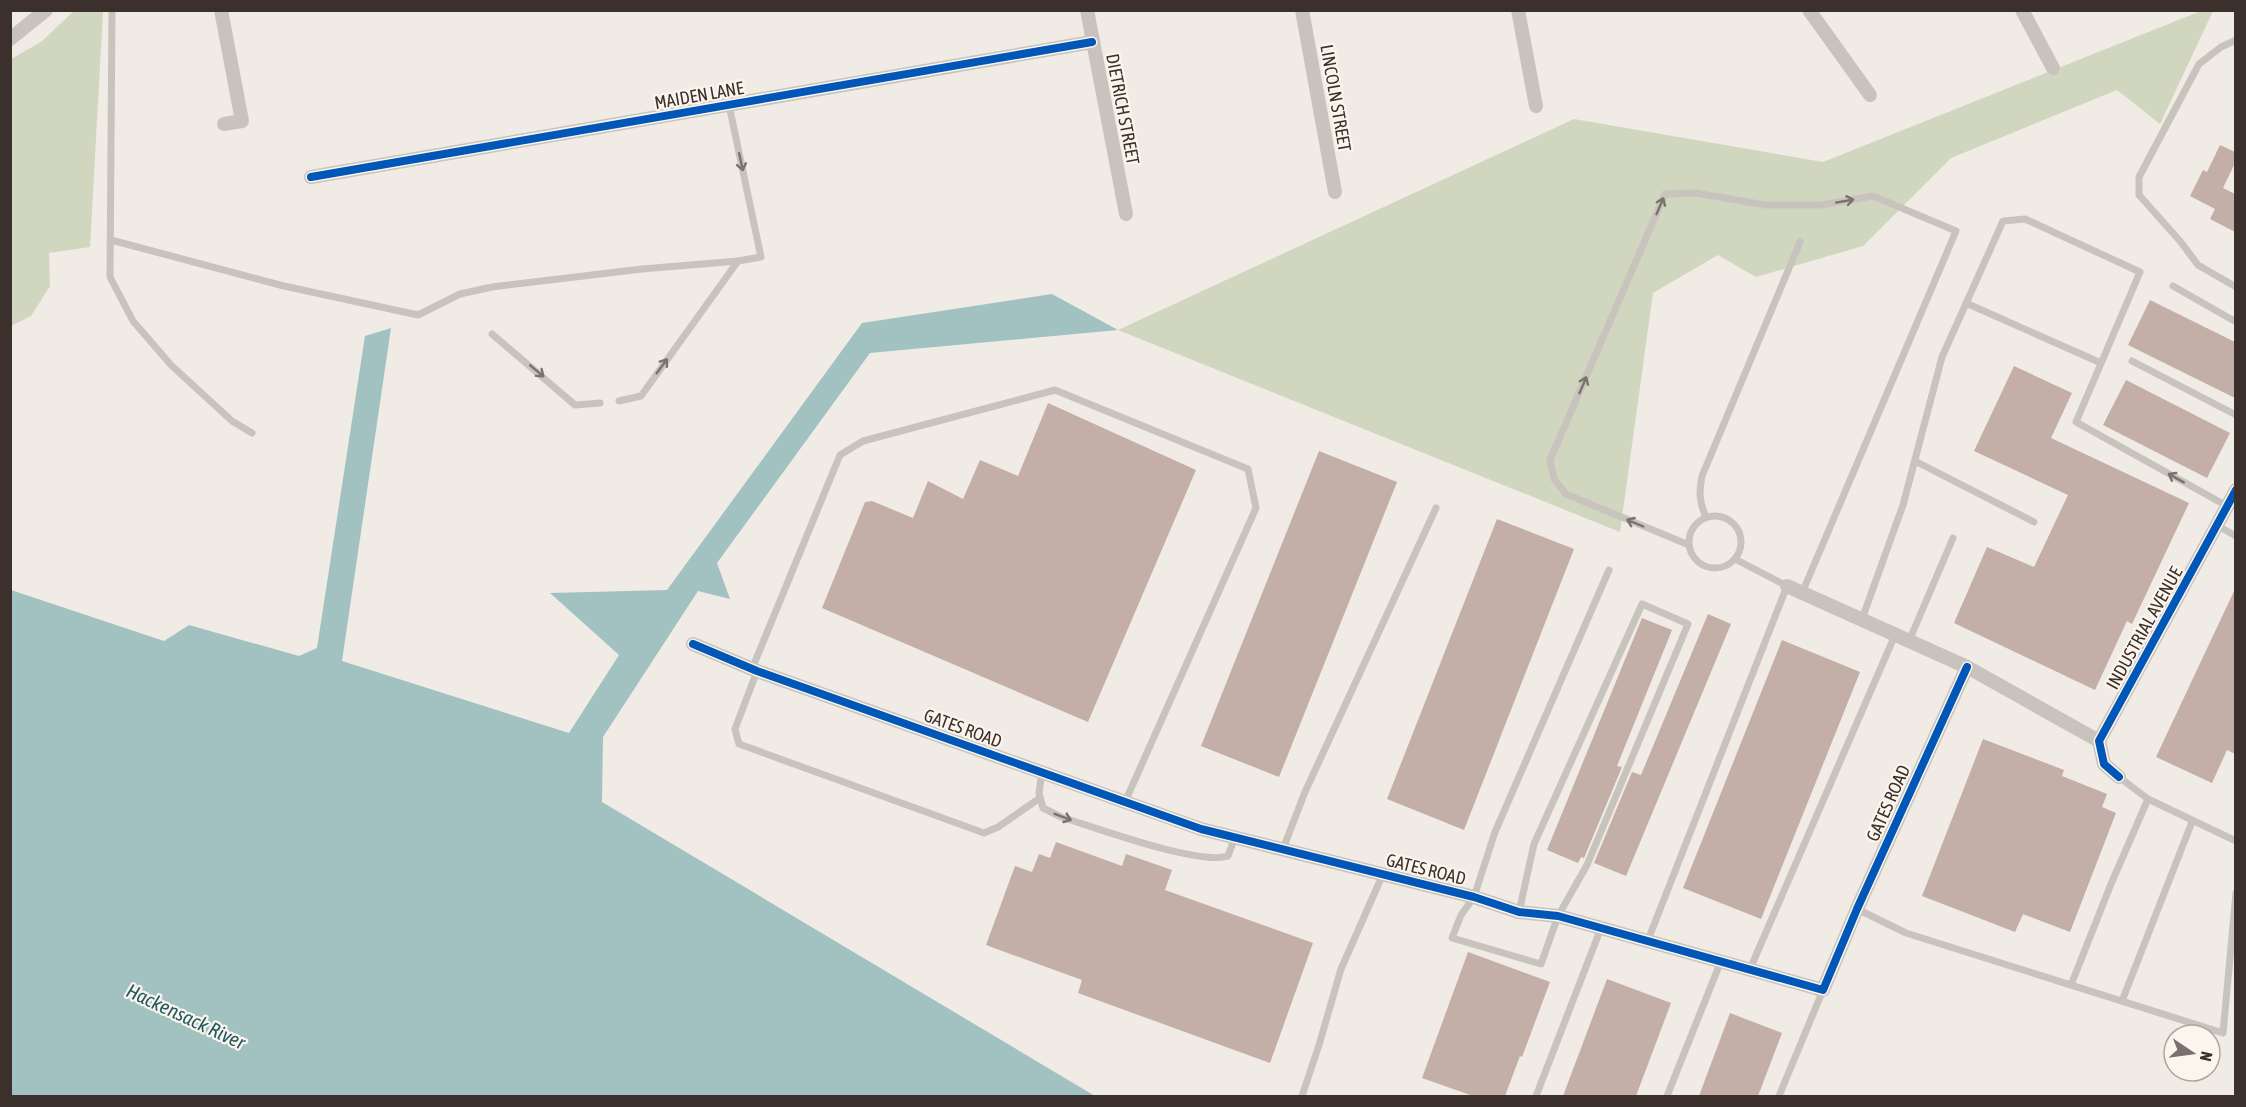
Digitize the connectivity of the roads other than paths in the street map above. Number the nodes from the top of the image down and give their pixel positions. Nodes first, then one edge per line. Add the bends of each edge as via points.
1 (46, 10) edge
2 (112, 10) edge
3 (221, 10) edge
4 (1087, 10) edge
5 (1302, 10) edge
6 (1518, 10) edge
7 (1809, 10) edge
8 (2022, 10) edge
9 (10, 39) edge
10 (2235, 40) edge
11 (1092, 42) junction
12 (2054, 68) dead end
13 (1870, 94) dead end
14 (729, 105) junction
15 (1536, 106) dead end
16 (224, 124) dead end
17 (311, 177) dead end
18 (1335, 192) dead end
19 (1126, 214) dead end
20 (111, 240) junction
21 (1800, 242) dead end
22 (738, 261) junction
23 (2174, 286) dead end
24 (2235, 287) edge
25 (1966, 303) junction
26 (2235, 322) edge
27 (492, 334) dead end
28 (2132, 361) dead end
29 (2101, 363) junction
30 (619, 401) dead end
31 (600, 403) dead end
32 (2235, 415) edge
33 (252, 433) dead end
34 (1915, 461) junction
35 (2235, 490) edge
36 (2227, 506) junction
37 (1436, 508) dead end
38 (1706, 517) junction
39 (2034, 522) dead end
40 (2216, 525) junction
41 (2235, 536) edge
42 (1953, 538) dead end
43 (1689, 545) junction
44 (1736, 559) junction
45 (1609, 570) dead end
46 (1787, 586) junction
47 (1802, 593) junction
48 (1862, 620) junction
49 (1895, 635) junction
50 (1909, 641) junction
51 (693, 644) dead end
52 (1967, 667) junction
53 (754, 670) junction
54 (2099, 741) junction
55 (1042, 772) junction
56 (2119, 777) joint
57 (1040, 798) junction
58 (2148, 799) junction
59 (1125, 802) junction
60 (2192, 822) junction
61 (1235, 837) junction
62 (2235, 841) edge
63 (1283, 849) junction
64 (1383, 874) junction
65 (2235, 893) edge
66 (1474, 897) junction
67 (1857, 909) junction
68 (1520, 912) junction
69 (1558, 916) junction
70 (1601, 928) junction
71 (1648, 940) junction
72 (1721, 961) junction
73 (1750, 969) junction
74 (2071, 985) junction
75 (1823, 990) junction
76 (2122, 1001) junction
77 (1302, 1096) edge
78 (1536, 1096) edge
79 (1667, 1096) edge
80 (1779, 1096) edge

1 - 9 street
2 - 20 lane
3 - 16 street via 242,121
4 - 11 street, DIETRICH STREET
5 - 18 street, LINCOLN STREET
6 - 15 street
7 - 13 street
8 - 12 street
10 - 24 lane via 2199,64 2139,177 2139,195 2198,265
11 - 14 street, MAIDEN LANE
11 - 19 street, DIETRICH STREET
14 - 17 street, MAIDEN LANE
14 -> 22 lane via 761,257
20 - 22 lane via 284,286 418,315 460,294 492,287
20 - 33 lane via 110,277 133,321 171,365 232,422
21 - 38 lane via 1702,476 1699,492
30 -> 22 lane via 641,396
23 - 26 lane
25 - 29 lane
25 - 29 lane via 2003,221 2025,219 2140,272
25 - 34 lane via 1942,357
27 -> 31 lane via 575,405
28 - 32 lane
36 -> 29 lane via 2076,422
34 - 39 lane
34 - 48 lane
35 - 36 street, INDUSTRIAL AVENUE
36 - 40 street, INDUSTRIAL AVENUE
37 - 63 lane via 1305,792
38 - 43 lane via 1693,528
38 - 44 lane via 1723,516 1737,526 1742,543
40 - 41 lane
40 - 54 street, INDUSTRIAL AVENUE
42 - 50 lane
43 - 44 lane via 1691,554 1703,566 1721,568
43 -> 47 lane via 1566,494 1554,479 1550,460 1665,194 1696,193 1765,206 1821,205 1873,196 1884,200 1956,231
44 - 46 lane
45 - 66 lane via 1495,832
46 - 47 street
46 - 71 lane
47 - 48 street
48 - 49 street
49 - 50 street
49 - 73 lane
50 - 52 street
51 - 53 street, GATES ROAD
52 - 54 street
52 - 67 street, GATES ROAD
53 - 55 street, GATES ROAD
53 - 57 lane via 735,729 739,744 984,833
53 - 59 lane via 840,455 863,441 1055,390 1248,469 1256,508
54 - 56 street via 2104,764
55 - 57 lane
55 - 59 street, GATES ROAD
56 - 58 lane
57 -> 61 lane via 1043,808 1061,817 1179,853 1222,858 1228,856
58 - 60 lane
58 - 74 lane
59 - 61 street, GATES ROAD
60 - 62 lane
60 - 76 lane
61 - 63 street, GATES ROAD
63 - 64 street, GATES ROAD
64 - 66 street, GATES ROAD
64 - 77 lane via 1341,969
65 - 76 lane via 2223,1033
66 - 68 street, GATES ROAD
66 - 69 lane via 1452,938 1541,964
67 - 74 lane via 1906,933
67 - 75 street, GATES ROAD
68 - 69 street, GATES ROAD
68 - 69 lane via 1534,844 1642,604 1688,624 1587,865
69 - 70 street, GATES ROAD
70 - 71 street, GATES ROAD
70 - 78 lane
71 - 72 street, GATES ROAD
72 - 73 street, GATES ROAD
72 - 79 lane
73 - 75 street, GATES ROAD
74 - 76 lane
75 - 80 lane

